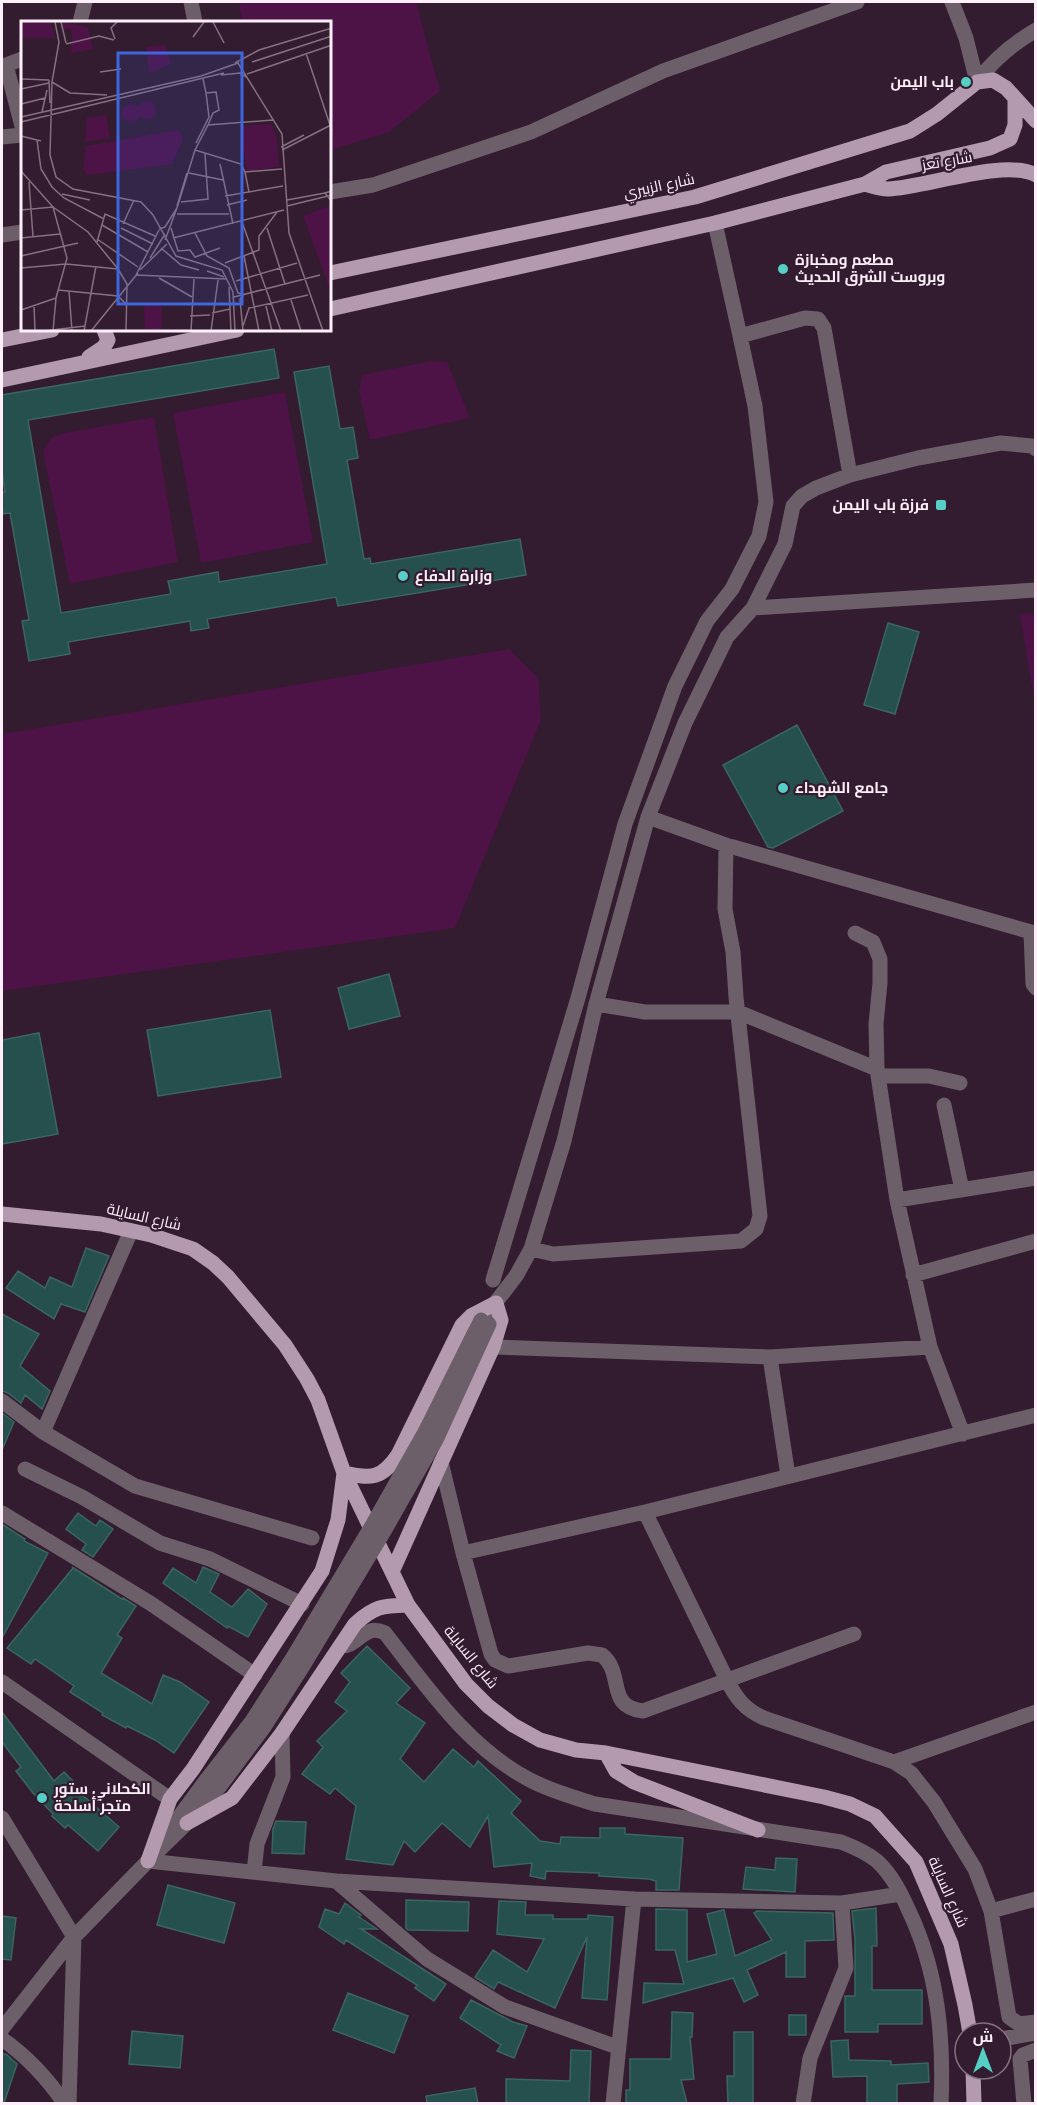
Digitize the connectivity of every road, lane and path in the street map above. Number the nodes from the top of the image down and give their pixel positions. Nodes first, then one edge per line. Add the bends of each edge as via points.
1 (85, 2) edge
2 (191, 2) edge
3 (857, 2) edge
4 (952, 2) edge
5 (80, 21) edge
6 (195, 21) edge
7 (1035, 30) edge
8 (21, 59) edge
9 (977, 82) junction
10 (1015, 98) junction
11 (1035, 121) edge
12 (21, 122) edge
13 (21, 135) edge
14 (2, 137) edge
15 (1035, 175) edge
16 (865, 184) junction
17 (332, 192) edge
18 (715, 223) junction
19 (21, 232) edge
20 (2, 235) edge
21 (332, 273) edge
22 (332, 309) edge
23 (42, 332) edge
24 (105, 332) edge
25 (227, 332) edge
26 (740, 336) junction
27 (2, 340) edge
28 (81, 362) junction
29 (2, 380) edge
30 (1035, 449) edge
31 (850, 475) junction
32 (1035, 590) edge
33 (753, 608) junction
34 (648, 817) junction
35 (726, 845) junction
36 (855, 933) dead end
37 (1035, 988) edge
38 (596, 1004) junction
39 (738, 1012) junction
40 (877, 1072) junction
41 (960, 1083) dead end
42 (944, 1105) dead end
43 (1035, 1178) edge
44 (962, 1190) junction
45 (897, 1200) junction
46 (2, 1214) edge
47 (131, 1231) junction
48 (1035, 1241) edge
49 (531, 1249) junction
50 (913, 1275) junction
51 (493, 1280) dead end
52 (496, 1303) junction
53 (493, 1347) junction
54 (930, 1347) junction
55 (770, 1357) junction
56 (2, 1401) edge
57 (1035, 1415) edge
58 (43, 1432) junction
59 (963, 1434) junction
60 (441, 1462) junction
61 (25, 1468) dead end
62 (344, 1473) junction
63 (788, 1476) junction
64 (645, 1512) junction
65 (2, 1513) edge
66 (312, 1538) dead end
67 (463, 1553) junction
68 (392, 1572) junction
69 (302, 1604) junction
70 (408, 1605) junction
71 (854, 1634) dead end
72 (340, 1646) junction
73 (255, 1675) junction
74 (727, 1680) junction
75 (2, 1682) edge
76 (1035, 1712) edge
77 (282, 1733) junction
78 (606, 1753) junction
79 (894, 1762) junction
80 (213, 1782) junction
81 (170, 1799) junction
82 (2, 1818) edge
83 (187, 1823) junction
84 (758, 1830) junction
85 (148, 1861) junction
86 (254, 1872) junction
87 (336, 1881) junction
88 (901, 1894) junction
89 (633, 1899) junction
90 (1035, 1899) edge
91 (842, 1903) junction
92 (991, 1911) junction
93 (74, 1937) junction
94 (968, 2021) edge
95 (1035, 2022) edge
96 (2, 2029) edge
97 (1035, 2033) edge
98 (1013, 2037) edge
99 (2, 2039) edge
100 (617, 2048) junction
101 (1035, 2050) edge
102 (973, 2081) edge
103 (67, 2103) edge
104 (613, 2103) edge
105 (803, 2103) edge
106 (941, 2103) edge
107 (974, 2103) edge
108 (1024, 2103) edge

1 - 5 street
2 - 6 street
3 - 17 street via 663,71 531,132 373,185
4 - 9 street
7 - 9 street via 1005,51
8 - 12 street via 6,65
9 - 10 main road via 993,80
9 - 21 main road, شارع الزبيري via 938,114 909,131 695,197
10 - 11 main road
10 - 16 main road via 1016,125 1010,139 990,148 886,172
13 - 14 street
15 - 16 main road, شارع تعز via 1026,169 969,174 885,189
16 - 18 main road
18 - 22 main road
18 - 26 street
19 - 20 street
23 - 27 main road
24 - 28 main road via 108,340 104,347
25 - 28 main road
26 - 31 street via 806,318 818,319 824,328
26 - 51 street via 755,406 766,502 759,536 732,589 707,621 675,686 625,824 578,998
28 - 29 main road
30 - 31 street via 1002,443
31 - 33 street via 816,488 793,506 785,544
32 - 33 street
33 - 34 street via 727,637 685,723
34 - 35 street
34 - 38 street
35 - 37 street via 1031,932
35 - 39 street via 725,909
36 - 40 street via 873,942 880,959
38 - 39 street via 645,1012
38 - 49 street via 564,1141
39 - 40 street
39 - 49 street via 760,1216 756,1228 741,1241 553,1254
40 - 41 street
40 - 45 street
42 - 44 street
43 - 44 street
44 - 45 street
45 - 50 street
46 - 47 main road, شارع السايلة
47 - 58 street
47 - 62 main road, شارع السايلة via 193,1249 228,1277 308,1379
48 - 50 street
49 - 52 street
50 - 54 street
52 - 53 main road via 501,1320
52 - 62 main road via 462,1325 392,1464 366,1478
52 - 80 street, bridge via 437,1438 383,1533 264,1727
53 - 55 street
53 - 60 main road
54 - 55 street
54 - 59 street
55 - 63 street
56 - 58 street
57 - 59 street
58 - 66 street via 135,1486
59 - 63 street
60 - 67 street
60 - 68 main road
61 - 69 street via 160,1543 210,1559
62 - 68 main road, شارع السايلة
62 - 69 main road via 338,1520 322,1571
63 - 64 street
64 - 67 street
64 - 74 street
65 - 73 street via 150,1603
67 - 74 street via 491,1654 501,1664 588,1653 602,1655 611,1666 621,1701 643,1711
68 - 70 main road, شارع السايلة
69 - 73 main road
70 - 72 main road via 378,1607 369,1612
70 - 78 main road, شارع السايلة via 466,1684 513,1725 540,1740
71 - 74 street
72 - 77 main road
72 - 84 street via 347,1646 370,1630 385,1633 474,1741 501,1762 562,1794 595,1804
73 - 81 main road
74 - 79 street via 735,1696 753,1713
75 - 81 street
76 - 79 street
77 - 83 main road via 232,1798
77 - 86 street via 283,1777 256,1844
78 - 84 main road via 616,1771 634,1782
78 - 94 main road, شارع السايلة via 825,1797 874,1816 916,1862 940,1916 958,1972
79 - 92 street via 911,1773 956,1835 975,1869
80 - 83 street
80 - 85 street via 183,1810
81 - 85 main road
82 - 93 street
83 - 85 street
84 - 88 street via 841,1842 860,1850 884,1869
85 - 86 street
85 - 93 street
86 - 87 street
87 - 89 street
87 - 100 street via 427,1959 505,2007
88 - 91 street
88 - 106 street via 920,1938 936,1996 943,2067
89 - 91 street
89 - 100 street
90 - 92 street
91 - 105 street via 846,1968 810,2058
92 - 95 street via 1009,2017 1018,2024
93 - 96 street
93 - 103 street
97 - 98 street
99 - 103 street via 33,2063
100 - 104 street
101 - 108 street via 1020,2059
102 - 107 main road

